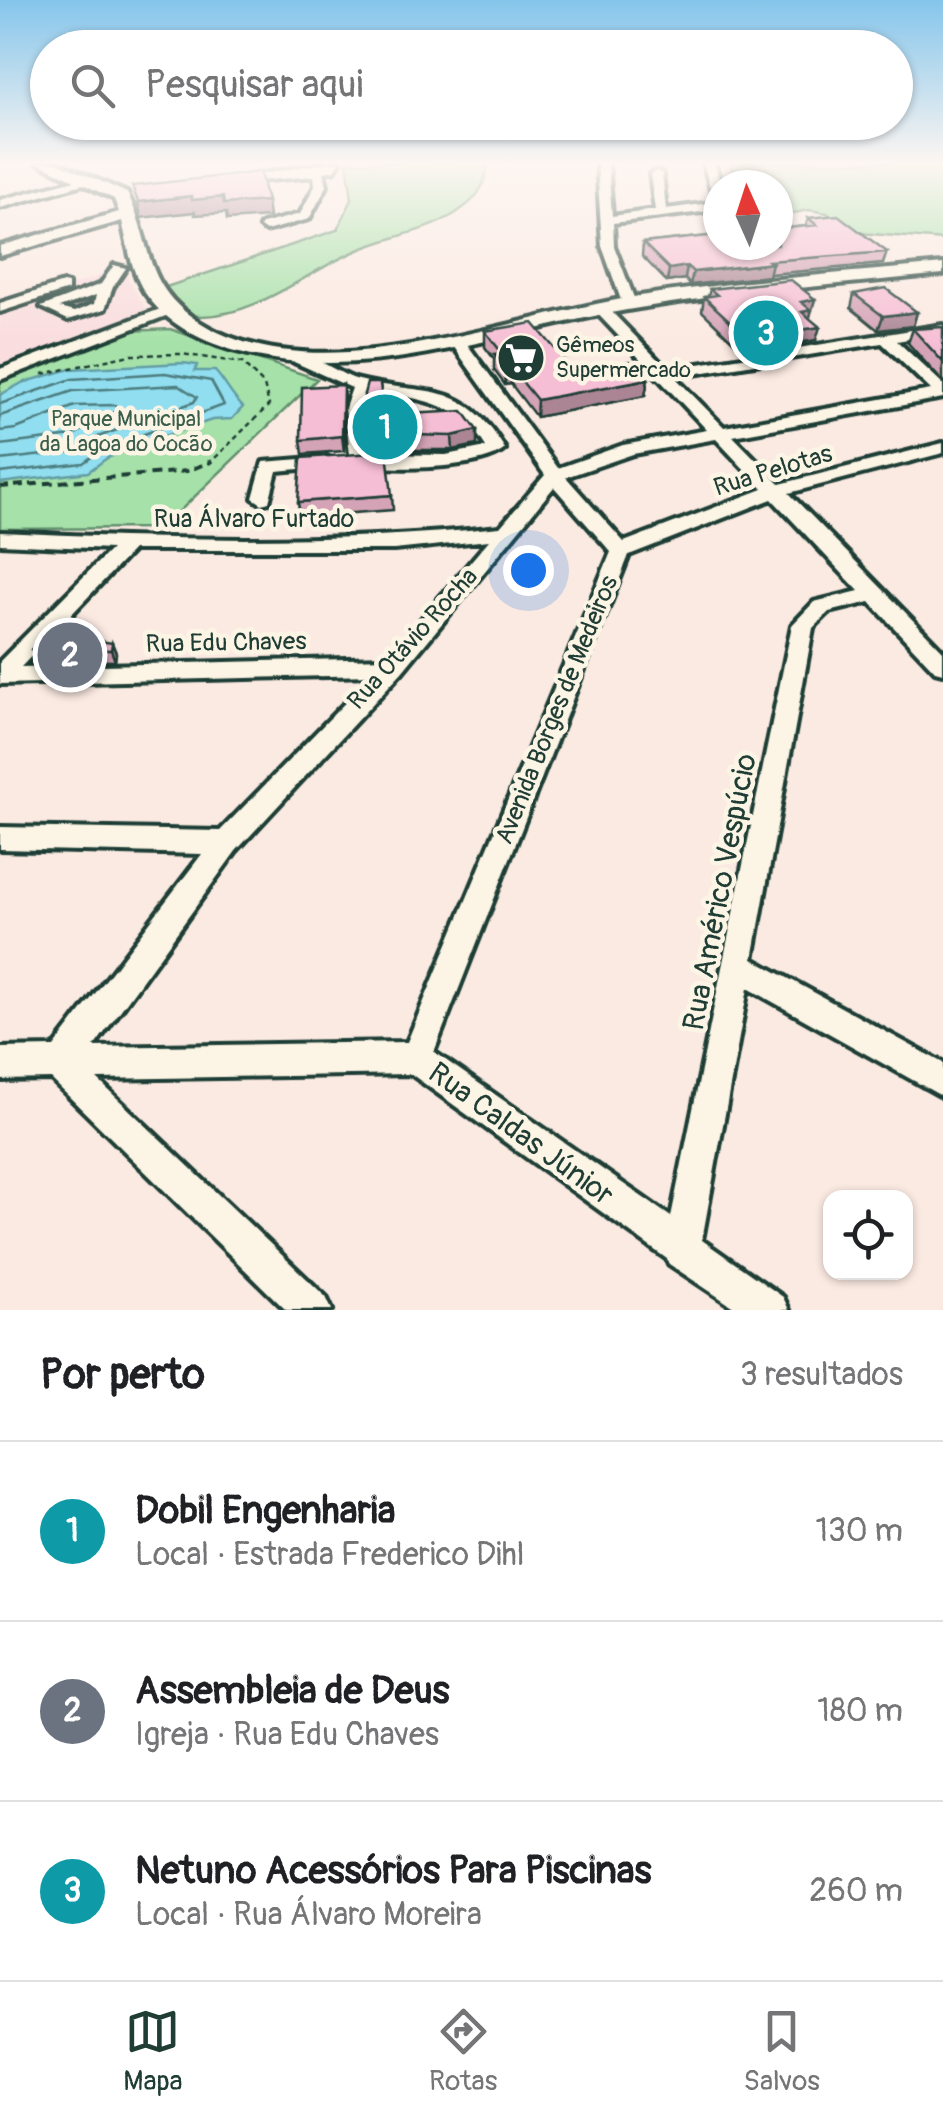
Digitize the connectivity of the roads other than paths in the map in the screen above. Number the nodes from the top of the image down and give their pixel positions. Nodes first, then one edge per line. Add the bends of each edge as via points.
1 (89, 223) edge
2 (92, 223) edge
3 (128, 223) edge
4 (280, 223) edge
5 (606, 223) edge
6 (85, 225) junction
7 (266, 227) dead end
8 (1, 251) edge
9 (128, 265) junction
10 (943, 269) edge
11 (629, 303) junction
12 (0, 308) edge
13 (600, 308) junction
14 (55, 312) dead end
15 (176, 314) junction
16 (943, 328) edge
17 (885, 338) junction
18 (458, 342) junction
19 (300, 359) junction
20 (664, 374) junction
21 (0, 375) edge
22 (361, 386) junction
23 (943, 393) edge
24 (723, 432) junction
25 (939, 455) edge
26 (356, 460) junction
27 (554, 475) junction
28 (778, 490) junction
29 (262, 498) dead end
30 (507, 532) junction
31 (0, 538) edge
32 (128, 544) junction
33 (621, 551) junction
34 (876, 594) junction
35 (943, 665) edge
36 (394, 666) junction
37 (0, 676) edge
38 (0, 838) edge
39 (226, 843) junction
40 (740, 967) junction
41 (416, 1058) junction
42 (0, 1064) edge
43 (60, 1066) junction
44 (943, 1081) edge
45 (682, 1251) junction
46 (314, 1310) edge
47 (770, 1310) edge

1 - 6 main road
2 - 6 main road
3 - 9 main road
4 - 7 street
5 - 11 street
6 - 8 main road
9 - 12 street
9 - 14 street via 105,292 50,304
9 - 15 main road
10 - 11 main road
11 - 13 main road
13 - 18 main road
13 - 20 street
15 - 19 main road via 231,343
15 - 21 street
16 - 17 street
17 - 20 street
17 - 23 street
18 - 19 main road via 371,360
18 - 27 street, Avenida Borges de Medeiros
19 - 22 street
20 - 24 street
22 - 26 street via 352,408
22 - 26 street via 424,392 466,409 486,427 496,449 478,457
23 - 24 street
24 - 27 street via 629,450
24 - 28 street
25 - 28 street, Rua Pelotas
26 - 29 street via 269,466
27 - 30 street, Rua Otávio Rocha
27 - 33 street, Avenida Borges de Medeiros
28 - 33 street, Rua Pelotas
28 - 34 street
30 - 32 street, Rua Álvaro Furtado via 394,544
30 - 36 street, Rua Otávio Rocha
31 - 32 street, Rua Álvaro Furtado
32 - 37 street
33 - 41 street, Avenida Borges de Medeiros
34 - 35 street
34 - 40 street, Rua Américo Vespúcio via 822,608 803,625
36 - 37 street, Rua Edu Chaves
36 - 39 street, Rua Otávio Rocha
38 - 39 street
39 - 43 street, Rua Otávio Rocha
40 - 44 street
40 - 45 street, Rua Américo Vespúcio
41 - 43 street, Rua Caldas Júnior
41 - 45 street, Rua Caldas Júnior
42 - 43 street, Rua Caldas Júnior
43 - 46 street
45 - 47 street, Rua Caldas Júnior

